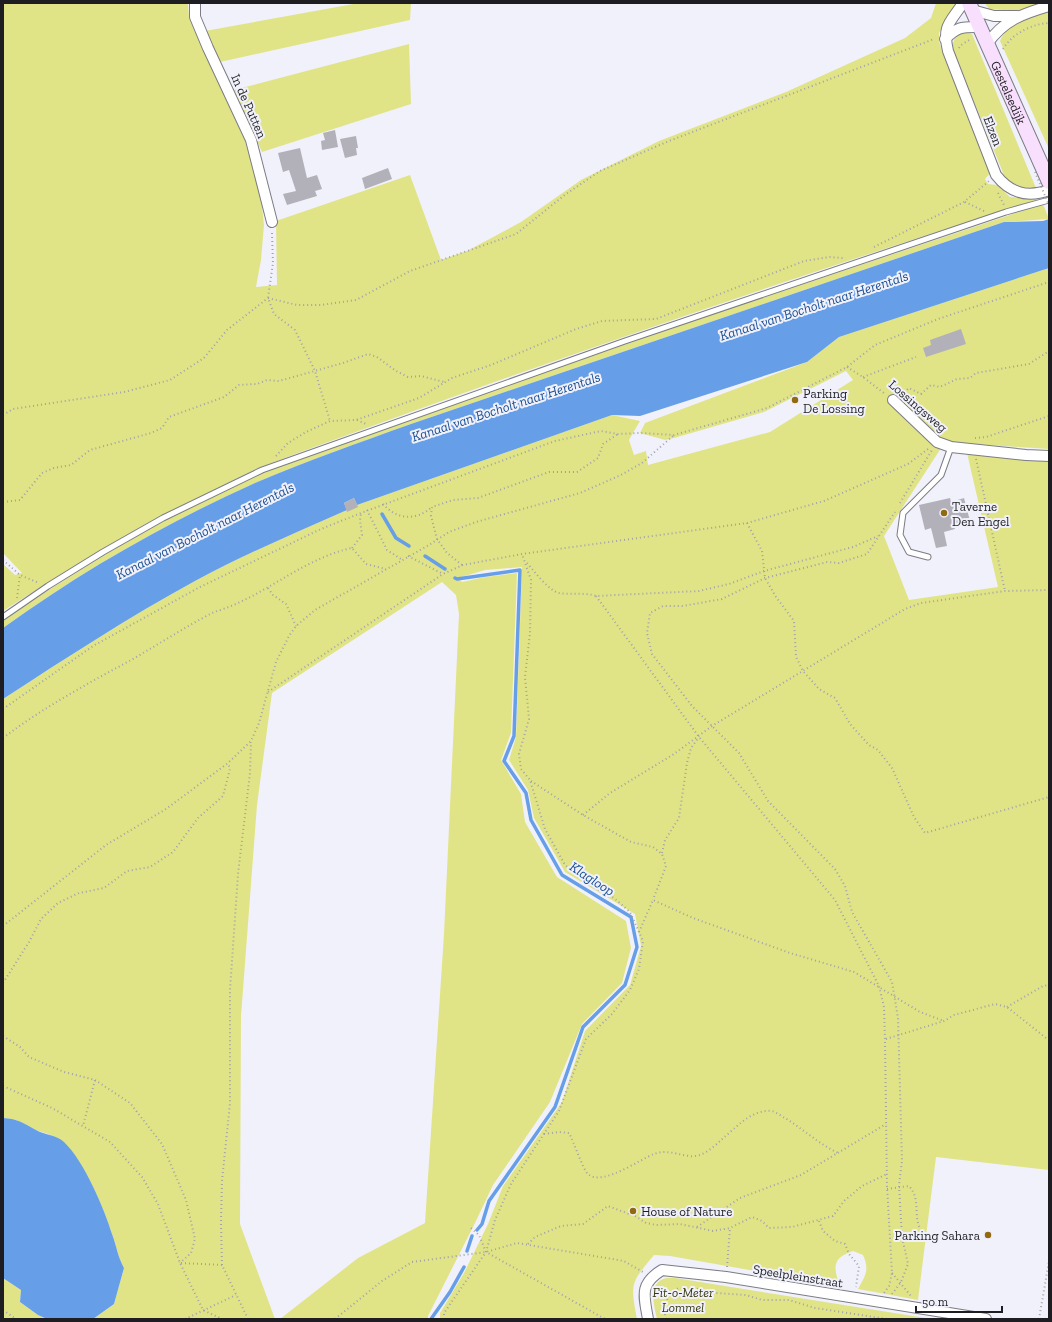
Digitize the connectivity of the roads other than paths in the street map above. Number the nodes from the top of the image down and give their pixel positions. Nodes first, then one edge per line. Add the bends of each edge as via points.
1 (195, 3) edge
2 (968, 5) edge
3 (1049, 6) edge
4 (1017, 16) junction
5 (980, 27) junction
6 (940, 39) junction
7 (987, 44) junction
8 (1049, 182) edge
9 (1049, 190) edge
10 (1049, 200) edge
11 (272, 222) road end
12 (893, 400) road end
13 (952, 447) junction
14 (1049, 456) edge
15 (928, 557) dead end
16 (3, 617) edge
17 (648, 1319) edge
18 (986, 1319) edge

1 - 11 street, In de Putten via 196,17 208,48 251,140
2 - 4 street via 994,16
2 - 5 main road, Gestelsedijk
2 - 6 street
3 - 4 street
4 - 7 street via 1001,26
5 - 6 street via 963,27
5 - 7 main road, Gestelsedijk
6 - 9 street, Elzen via 948,51 996,175 1014,192 1039,194
7 - 8 main road, Gestelsedijk via 1039,171
10 - 16 lane via 1006,212 625,341 262,470 163,518 103,552
12 - 13 street, Lossingsweg via 937,442
13 - 14 street, Lossingsweg
13 - 15 lane via 941,475 903,513 900,535 909,552
17 - 18 street, Speelpleinstraat via 644,1294 646,1286 651,1276 662,1270 726,1277

